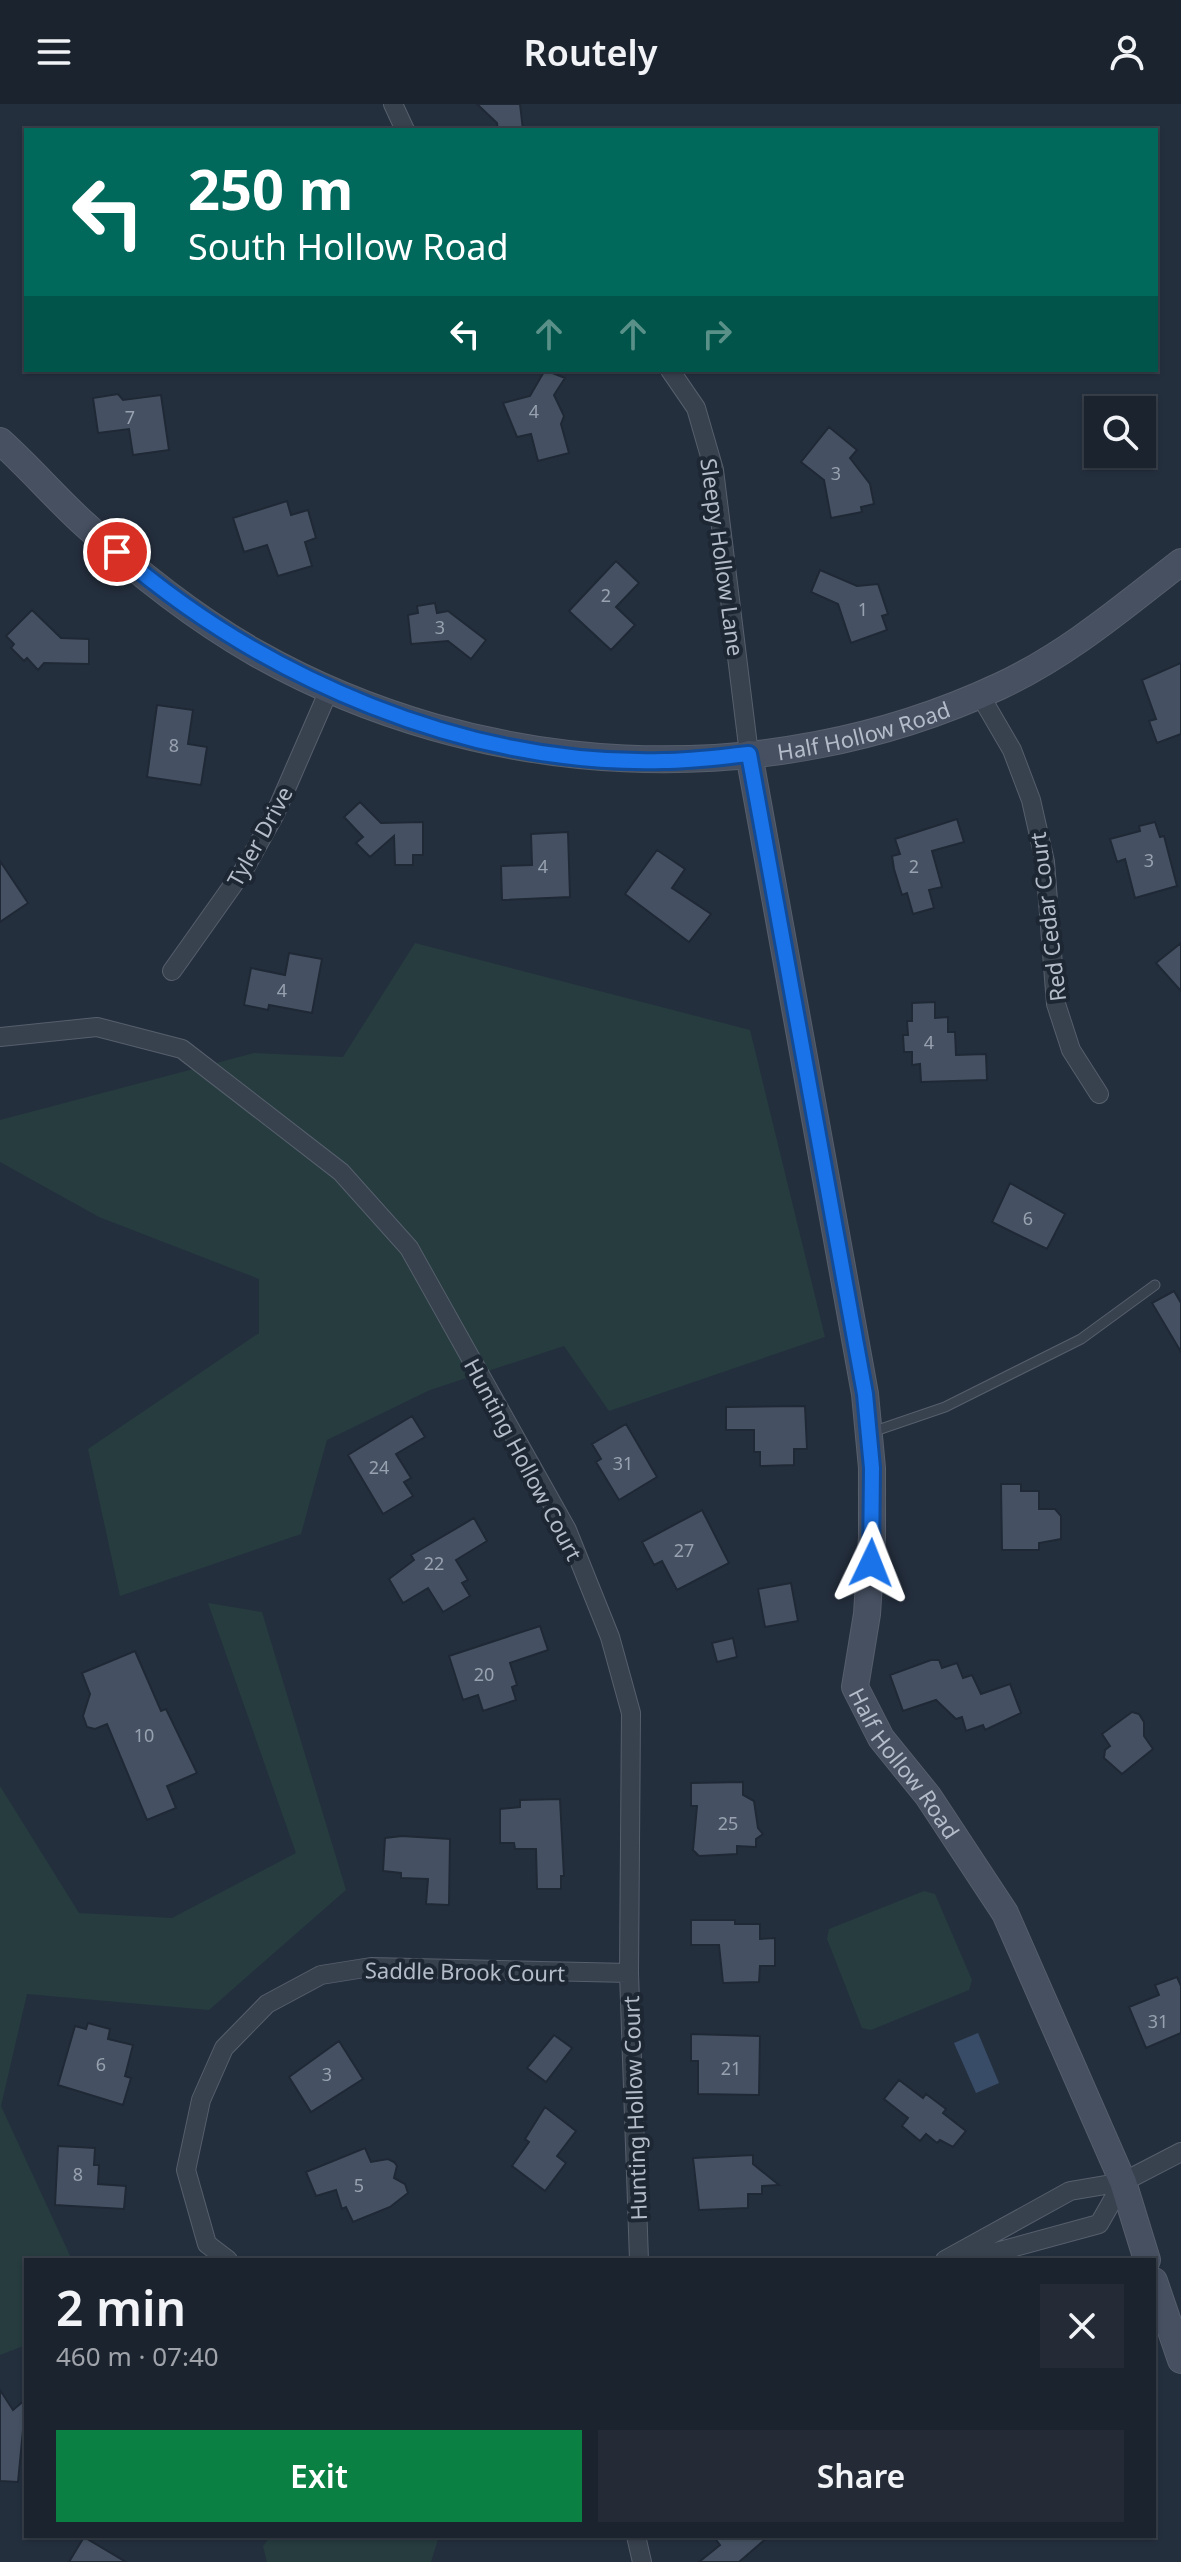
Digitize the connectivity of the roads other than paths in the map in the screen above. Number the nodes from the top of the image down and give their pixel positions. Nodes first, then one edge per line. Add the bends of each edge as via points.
1 (393, 104) edge
2 (404, 128) edge
3 (671, 372) edge
4 (0, 441) edge
5 (1181, 562) edge
6 (329, 690) junction
7 (980, 695) junction
8 (749, 754) junction
9 (172, 971) dead end
10 (0, 1037) edge
11 (1099, 1094) dead end
12 (1155, 1285) dead end
13 (869, 1433) junction
14 (629, 1973) junction
15 (1181, 2152) edge
16 (1123, 2182) junction
17 (225, 2258) edge
18 (639, 2258) edge
19 (949, 2258) edge
20 (974, 2258) edge
21 (1146, 2258) edge
22 (1156, 2287) edge
23 (1181, 2360) edge
24 (636, 2538) edge
25 (642, 2562) edge

1 - 2 street
3 - 8 street, Sleepy Hollow Lane via 696,408 714,470
4 - 6 street via 155,585 254,651
5 - 7 street, Half Hollow Road via 1068,649
6 - 8 street via 439,730 554,754 662,762
6 - 9 street, Tyler Drive via 275,814
7 - 8 street, Half Hollow Road via 924,719 834,743
7 - 11 street, Red Cedar Court via 1012,750 1031,800 1045,862 1056,1004 1071,1050
8 - 13 street, Half Hollow Road
10 - 14 street, Hunting Hollow Court via 97,1027 182,1049 341,1172 409,1248 567,1530 610,1637 631,1713
12 - 13 lane via 1081,1339 1023,1370 945,1407
13 - 16 street, Half Hollow Road via 871,1552 855,1687 881,1738 928,1796 1005,1913
14 - 17 street, Saddle Brook Court via 371,1967 321,1975 267,2004 224,2048 201,2100 186,2170 207,2244
14 - 18 street, Hunting Hollow Court
15 - 16 street
16 - 19 street via 1070,2191
16 - 20 street via 1099,2224
16 - 21 street, Half Hollow Road
22 - 23 street
24 - 25 street

